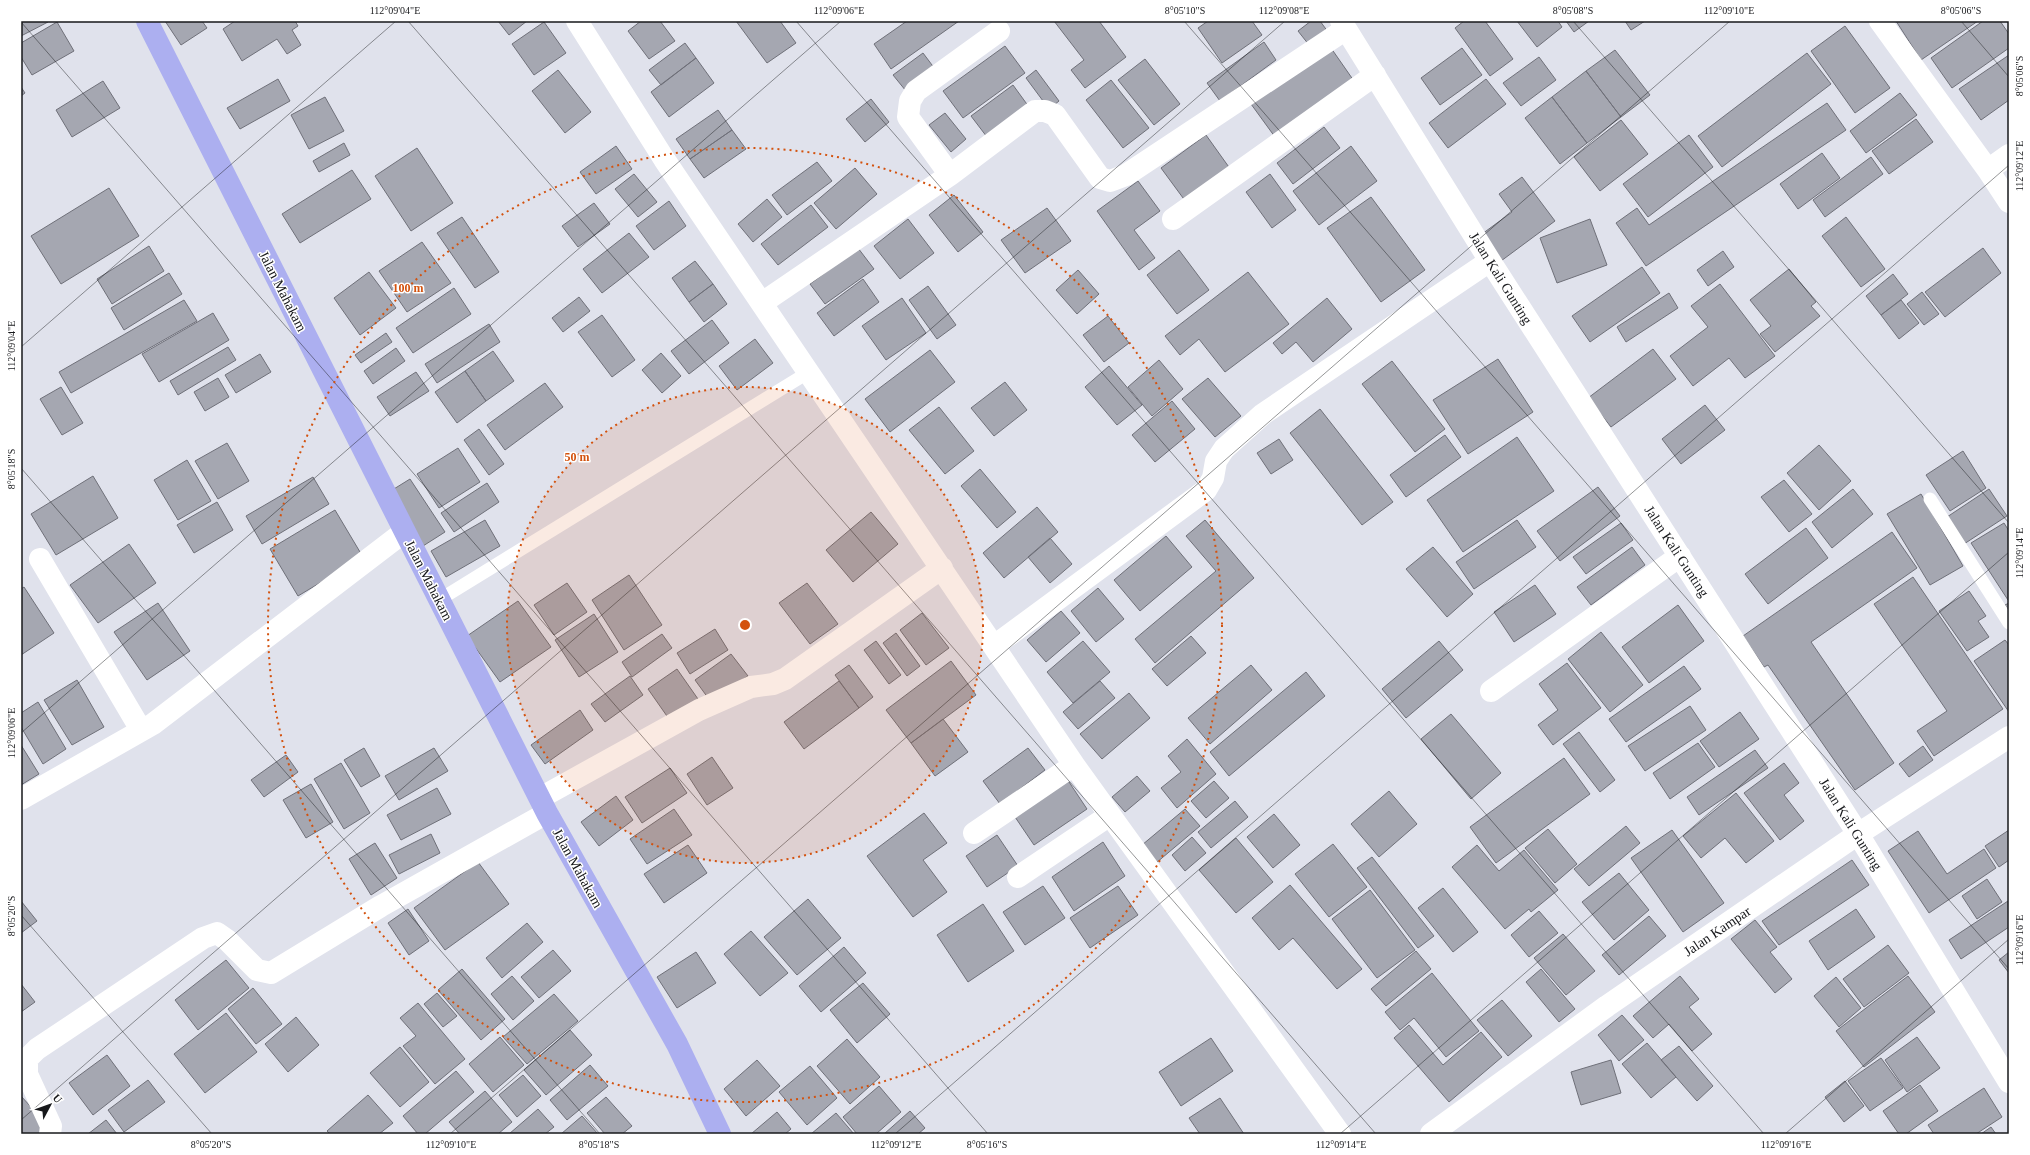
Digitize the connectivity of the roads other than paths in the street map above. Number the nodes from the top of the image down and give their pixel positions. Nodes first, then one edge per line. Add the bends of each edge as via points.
1 (147, 21) edge
2 (577, 21) edge
3 (1880, 21) edge
4 (1001, 24) edge
5 (1344, 25) edge
6 (1375, 75) junction
7 (2009, 155) edge
8 (1988, 170) junction
9 (950, 175) junction
10 (2009, 202) edge
11 (1173, 218) dead end
12 (1490, 261) junction
13 (762, 303) junction
14 (809, 372) junction
15 (1930, 499) dead end
16 (404, 532) junction
17 (1680, 556) junction
18 (40, 559) dead end
19 (942, 568) junction
20 (439, 600) junction
21 (2009, 623) edge
22 (994, 646) junction
23 (1491, 691) dead end
24 (141, 730) junction
25 (2009, 737) edge
26 (1074, 764) junction
27 (21, 799) edge
28 (543, 805) junction
29 (1110, 815) junction
30 (974, 833) dead end
31 (1858, 834) junction
32 (1018, 878) dead end
33 (2009, 1082) edge
34 (50, 1134) edge
35 (720, 1134) edge
36 (1340, 1134) edge
37 (1431, 1134) edge

1 - 16 main road, Jalan Mahakam
2 - 13 street via 664,159
3 - 8 street
4 - 9 street via 916,91 910,101 908,117
5 - 6 street, Jalan Kali Gunting
5 - 9 street via 1126,175 1110,181 1100,178 1055,115 1035,111
6 - 11 street
6 - 12 street, Jalan Kali Gunting
7 - 8 street
8 - 10 street
9 - 13 street
12 - 17 street, Jalan Kali Gunting
12 - 22 street via 1263,414 1224,449 1216,461 1213,478 1206,490
13 - 14 street
14 - 19 street
14 - 20 lane
15 - 21 lane
16 - 20 main road, Jalan Mahakam
16 - 24 street via 153,724
17 - 23 street
17 - 31 street, Jalan Kali Gunting
18 - 24 street
19 - 22 street
19 - 28 street via 785,679 773,684 751,687 699,710
20 - 28 main road, Jalan Mahakam
22 - 26 street
24 - 27 street
25 - 31 street, Jalan Kampar
26 - 29 street
26 - 30 street
28 - 34 street via 271,973 257,970 217,933 203,938 37,1049 27,1059 28,1074 51,1126
28 - 35 main road, Jalan Mahakam via 676,1044
29 - 32 street
29 - 36 street
31 - 33 street, Jalan Kali Gunting
31 - 37 street, Jalan Kampar via 1607,1006

